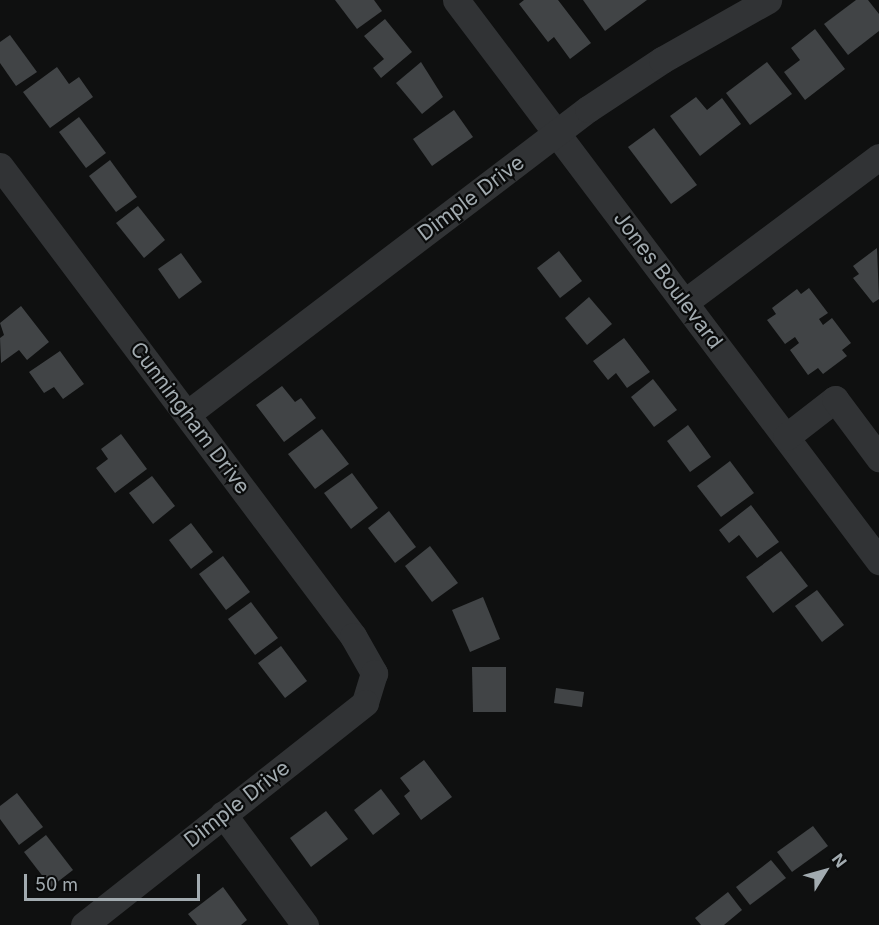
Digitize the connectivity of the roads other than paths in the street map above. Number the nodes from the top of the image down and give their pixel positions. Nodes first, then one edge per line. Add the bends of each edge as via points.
1 (456, 0) edge
2 (768, 0) edge
3 (557, 134) junction
4 (879, 157) edge
5 (0, 166) edge
6 (685, 303) junction
7 (187, 414) junction
8 (786, 437) junction
9 (879, 458) edge
10 (879, 561) edge
11 (374, 673) joint
12 (222, 814) junction
13 (84, 925) edge
14 (305, 925) edge

1 - 3 street, Jones Boulevard
2 - 3 street, Dimple Drive via 662,60
3 - 6 street, Jones Boulevard
3 - 7 street, Dimple Drive
4 - 6 street
5 - 7 street, Cunningham Drive
6 - 8 street, Jones Boulevard
7 - 11 street, Cunningham Drive via 352,636
8 - 9 street via 835,399
8 - 10 street, Jones Boulevard
11 - 12 street, Dimple Drive via 366,703
12 - 13 street, Dimple Drive
12 - 14 street

